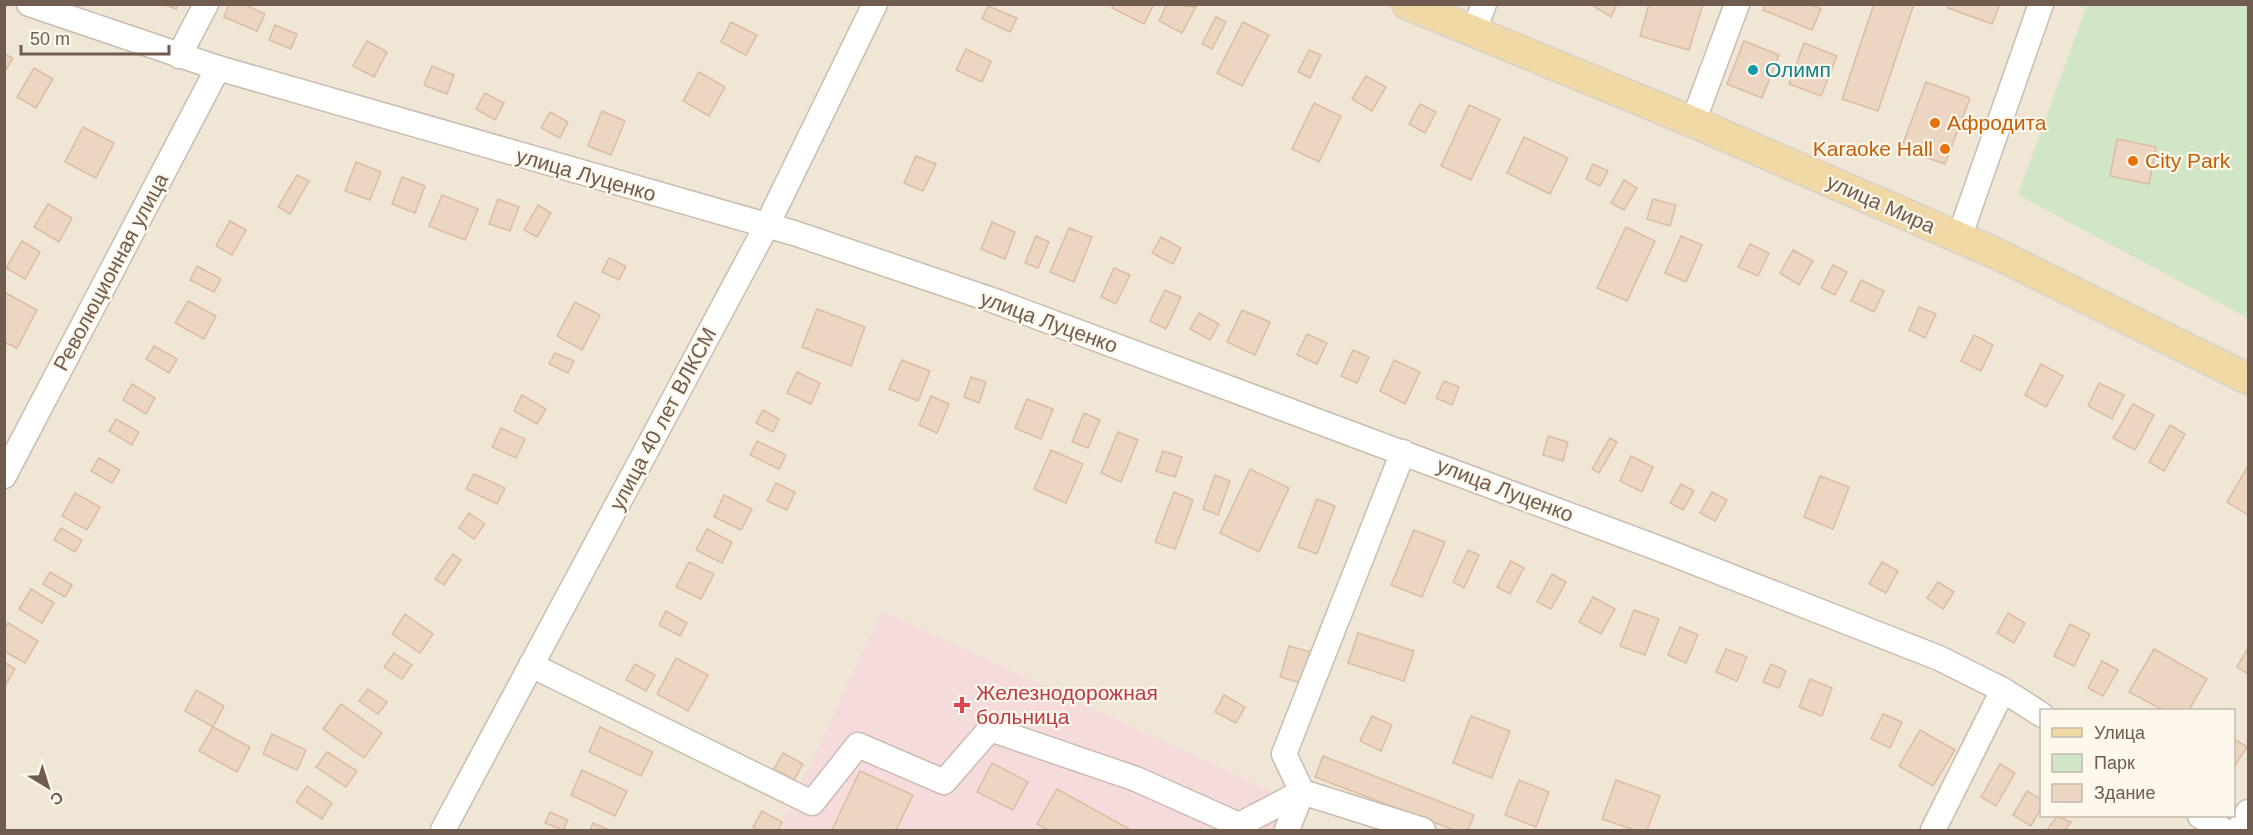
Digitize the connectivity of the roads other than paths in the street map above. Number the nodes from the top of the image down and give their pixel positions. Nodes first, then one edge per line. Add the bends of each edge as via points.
1 (29, 4) edge
2 (206, 4) edge
3 (875, 4) edge
4 (1407, 4) edge
5 (1484, 4) edge
6 (1737, 4) edge
7 (2041, 4) edge
8 (1473, 33) junction
9 (179, 56) junction
10 (218, 68) junction
11 (1693, 122) junction
12 (766, 227) junction
13 (1959, 238) junction
14 (2248, 379) edge
15 (1403, 452) junction
16 (4, 476) edge
17 (531, 665) junction
18 (2003, 690) junction
19 (2040, 714) edge
20 (1302, 792) junction
21 (2248, 812) edge
22 (2202, 817) edge
23 (1384, 824) edge
24 (443, 831) edge
25 (1287, 831) edge
26 (1423, 831) edge
27 (1933, 831) edge
28 (2223, 831) edge
29 (2240, 831) edge

1 - 9 street, улица Луценко
2 - 9 street
3 - 12 street, улица 40 лет ВЛКСМ
4 - 8 main road, улица Мира
5 - 8 street
6 - 11 street
7 - 13 street
8 - 11 main road, улица Мира
9 - 10 street, улица Луценко
10 - 12 street, улица Луценко
10 - 16 street, Революционная улица
11 - 13 main road, улица Мира
12 - 15 street, улица Луценко via 995,301
12 - 17 street, улица 40 лет ВЛКСМ
13 - 14 main road, улица Мира
15 - 18 street, улица Луценко via 1939,658
15 - 20 street via 1284,754
17 - 20 street via 812,803 858,745 944,782 990,729 1136,779 1239,825
17 - 24 street, улица 40 лет ВЛКСМ
18 - 19 street, улица Луценко
18 - 27 street
20 - 23 street
20 - 25 street
21 - 29 street
22 - 28 street
23 - 26 street

